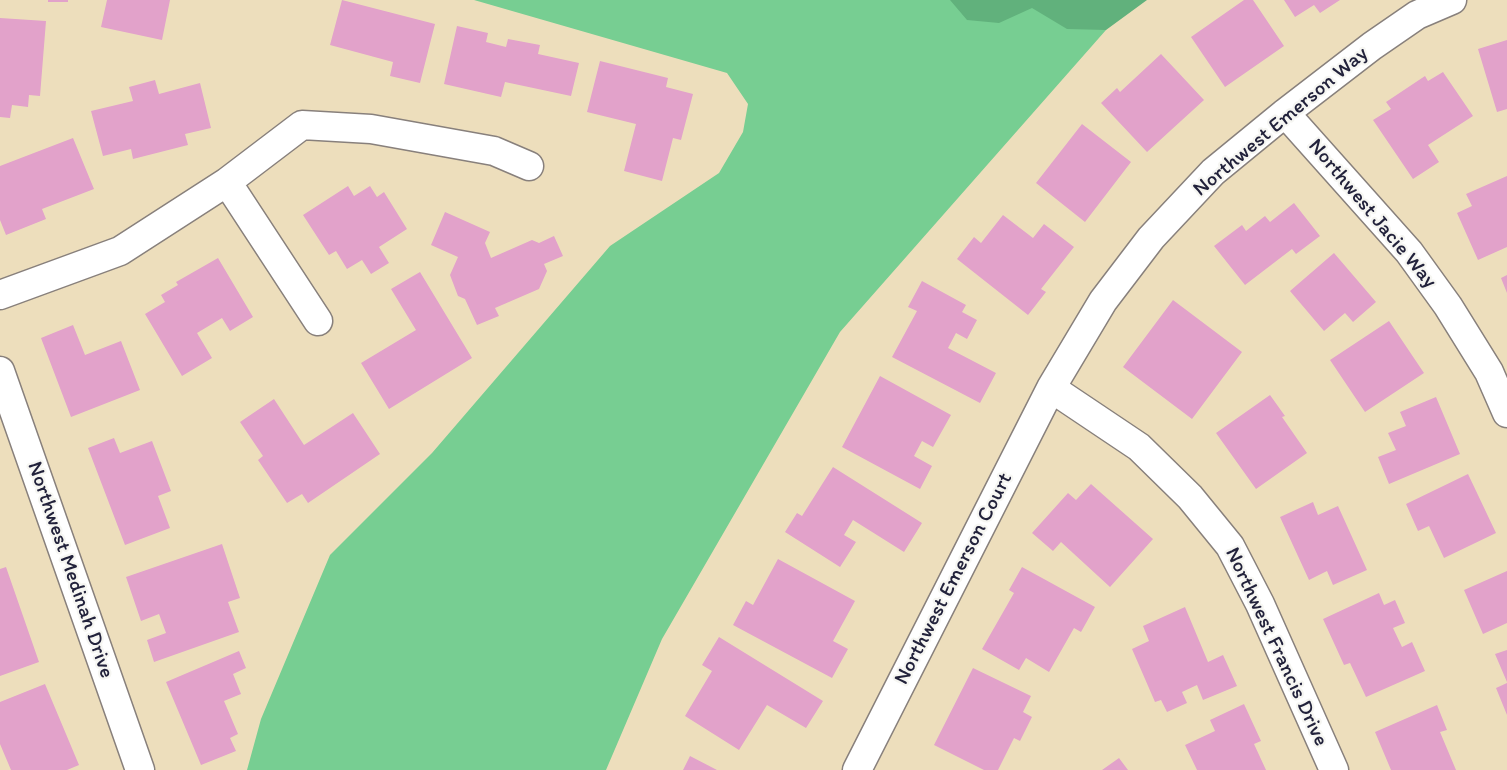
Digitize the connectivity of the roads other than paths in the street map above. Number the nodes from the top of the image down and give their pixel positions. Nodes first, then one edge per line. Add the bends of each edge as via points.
1 (1452, 0) edge
2 (1284, 113) junction
3 (530, 166) dead end
4 (227, 182) junction
5 (0, 295) edge
6 (318, 321) dead end
7 (0, 371) edge
8 (1051, 388) junction
9 (1507, 413) edge
10 (140, 770) edge
11 (857, 770) edge
12 (1334, 770) edge

1 - 2 street, Northwest Emerson Way via 1417,15
2 - 8 street, Northwest Emerson Way via 1214,172 1151,238 1103,301
2 - 9 street, Northwest Jacie Way via 1408,252 1489,372
3 - 4 street via 483,149 371,129 302,125
4 - 5 street via 120,251
4 - 6 street
7 - 10 street, Northwest Medinah Drive
8 - 11 street, Northwest Emerson Court
8 - 12 street, Northwest Francis Drive via 1139,447 1190,497 1230,546 1260,603

